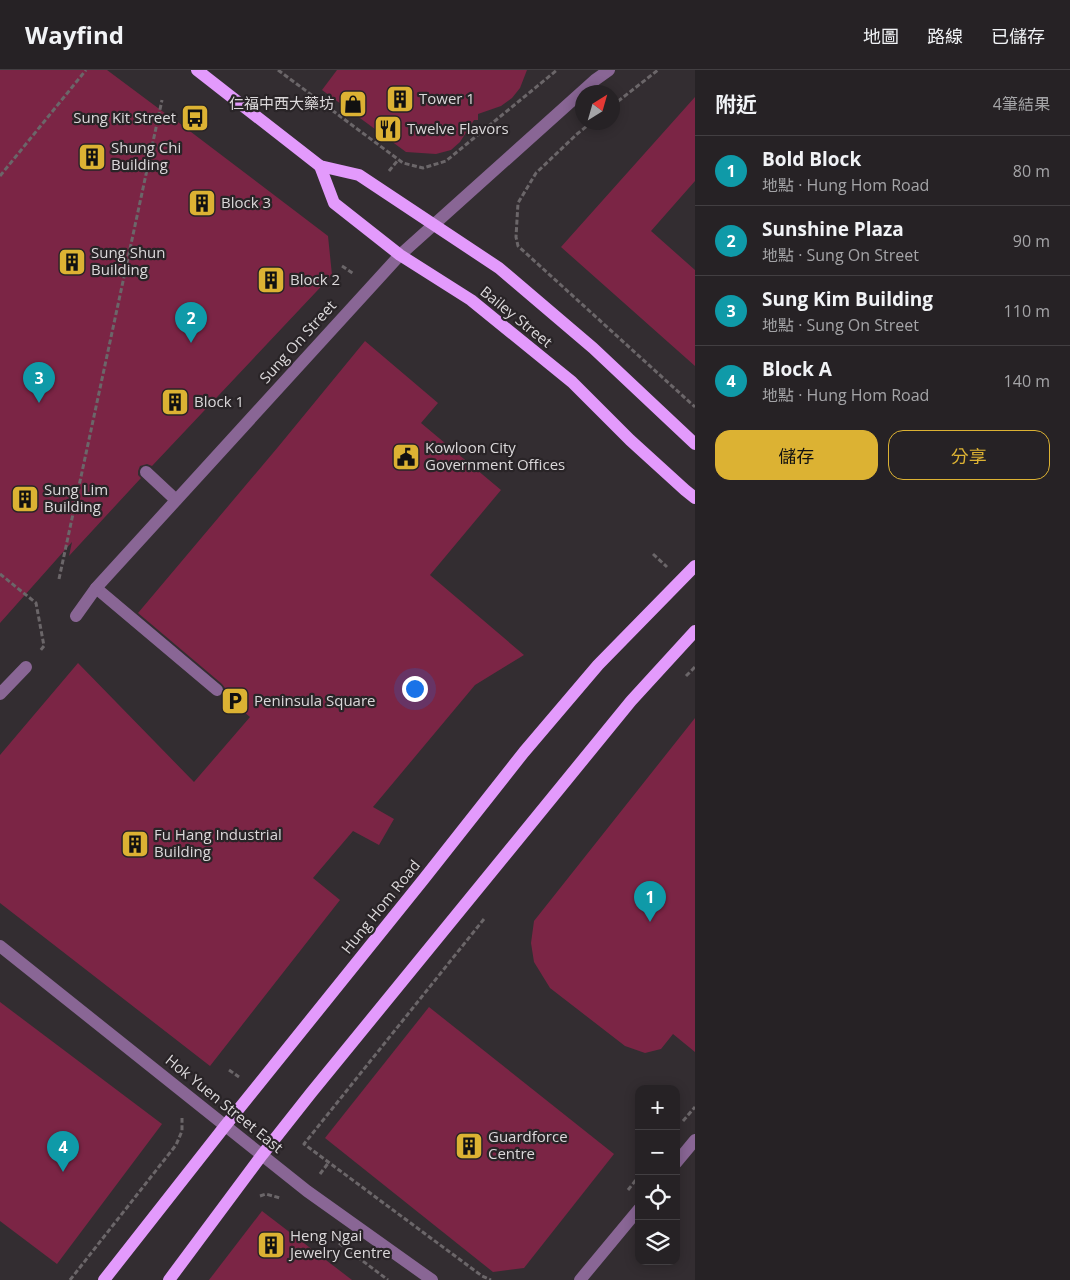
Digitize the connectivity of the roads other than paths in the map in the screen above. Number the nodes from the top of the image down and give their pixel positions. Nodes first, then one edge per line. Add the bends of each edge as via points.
1 (197, 70) edge
2 (609, 70) edge
3 (320, 166) junction
4 (434, 225) junction
5 (400, 254) junction
6 (695, 444) edge
7 (146, 472) dead end
8 (695, 498) edge
9 (176, 500) junction
10 (695, 566) edge
11 (96, 588) junction
12 (76, 616) dead end
13 (695, 631) edge
14 (26, 667) dead end
15 (217, 690) dead end
16 (0, 694) edge
17 (0, 946) edge
18 (225, 1126) junction
19 (695, 1140) edge
20 (262, 1155) junction
21 (680, 1158) edge
22 (635, 1214) edge
23 (104, 1280) edge
24 (168, 1280) edge
25 (432, 1280) edge
26 (580, 1280) edge

1 - 3 main road, Bailey Street
2 - 4 street, Sung On Street
3 - 4 main road, Bailey Street via 359,175
3 - 5 main road, Bailey Street via 334,203
4 - 5 street, Sung On Street
4 - 6 main road, Bailey Street via 499,268 593,348
5 - 8 main road, Bailey Street via 471,300 572,382
5 - 9 street, Sung On Street
7 - 9 street
9 - 11 street, Sung On Street
10 - 18 main road, Hung Hom Road via 598,665 530,745
11 - 12 street, Sung On Street
11 - 15 street
13 - 20 main road via 631,701
14 - 16 street
17 - 18 street, Hok Yuen Street East
18 - 20 street, Hok Yuen Street East
18 - 23 main road, Hung Hom Road
19 - 21 street
20 - 24 main road
20 - 25 street, Hok Yuen Street East
22 - 26 street

